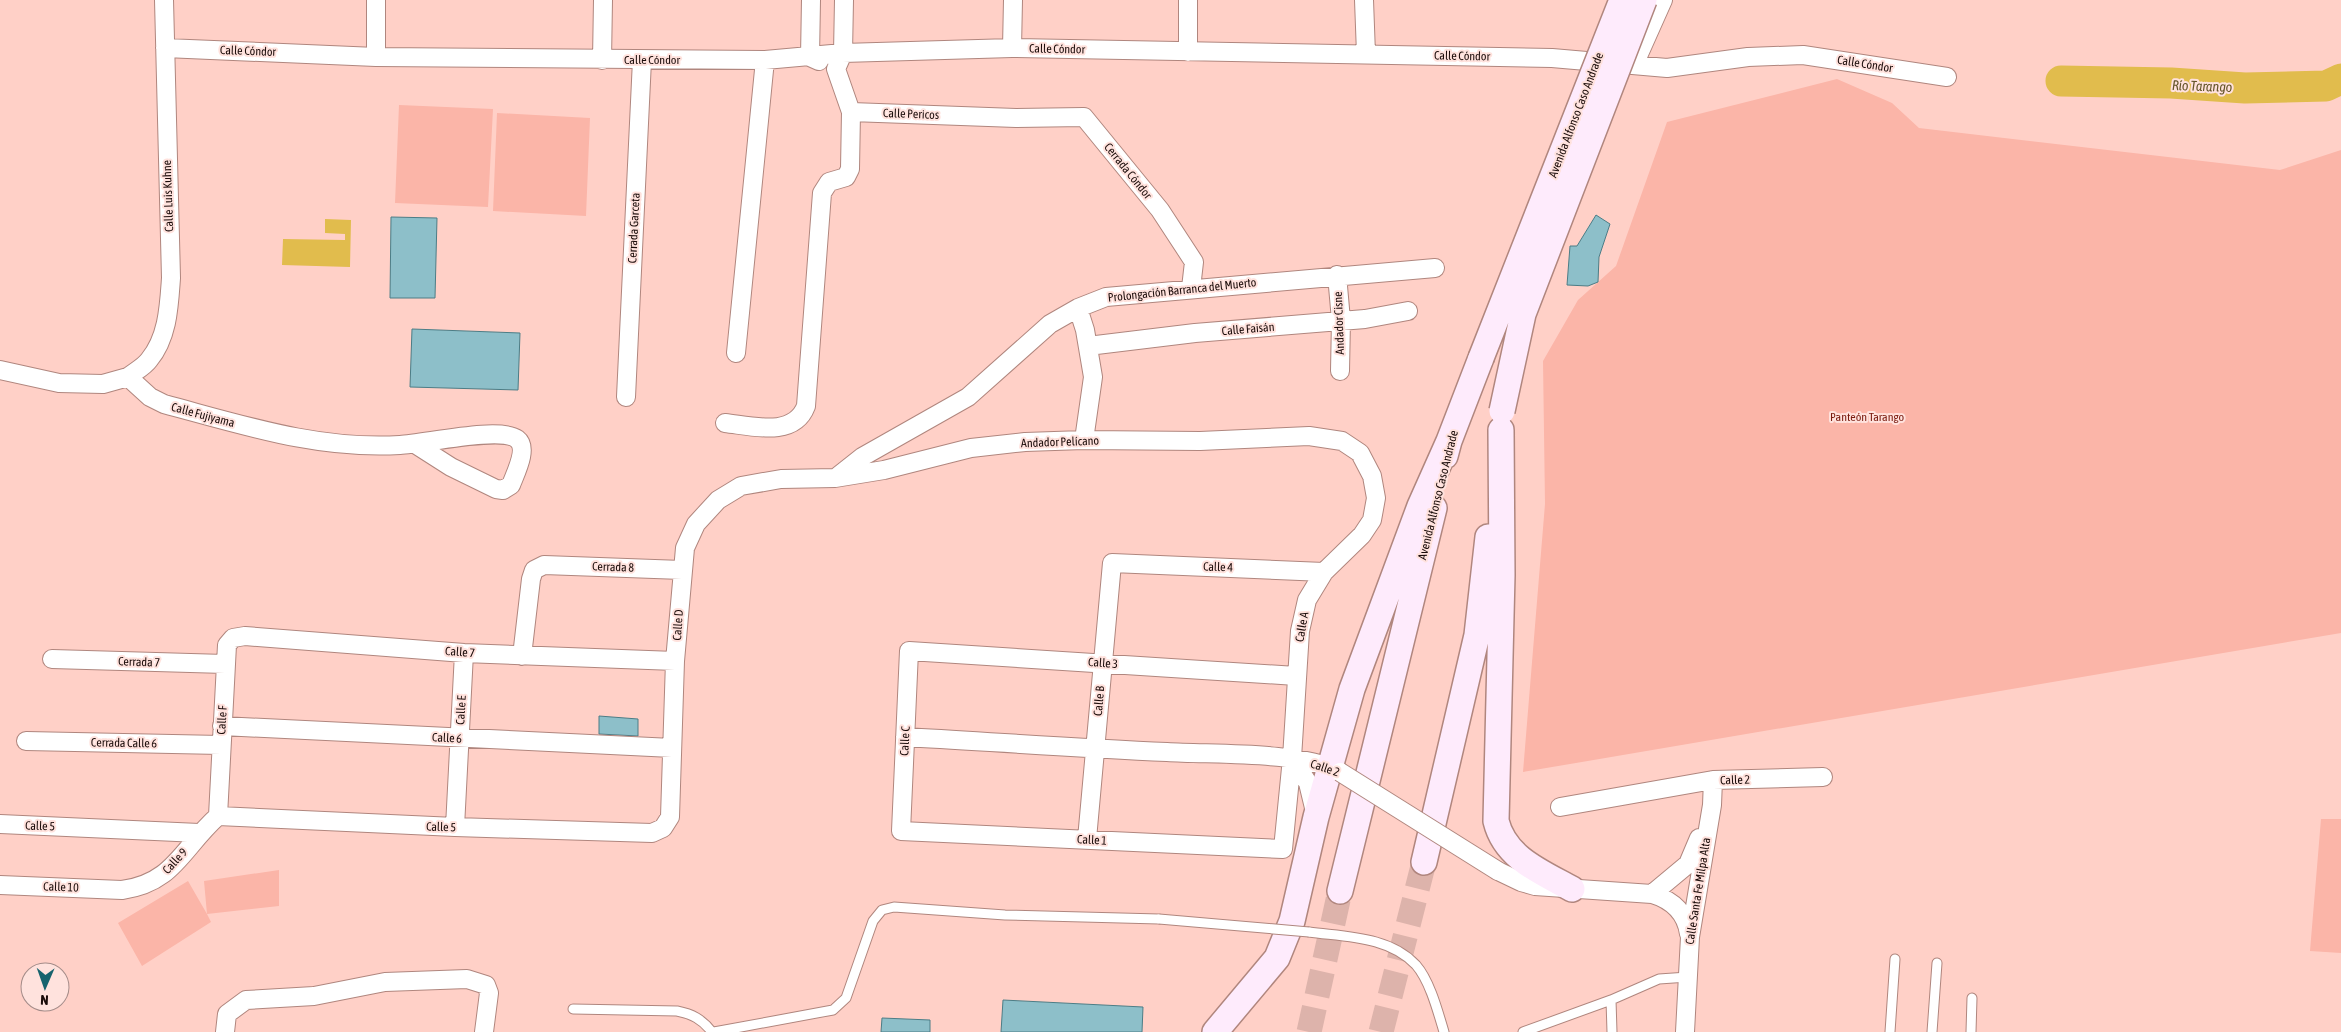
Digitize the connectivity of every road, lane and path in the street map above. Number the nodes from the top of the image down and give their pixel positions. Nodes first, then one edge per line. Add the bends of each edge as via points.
1 (164, 0) edge
2 (376, 0) edge
3 (602, 0) edge
4 (811, 0) edge
5 (844, 0) edge
6 (1013, 0) edge
7 (1188, 0) edge
8 (1364, 0) edge
9 (1622, 0) edge
10 (1644, 0) edge
11 (1663, 0) edge
12 (165, 48) junction
13 (1012, 48) junction
14 (1188, 52) junction
15 (843, 53) junction
16 (1366, 54) junction
17 (376, 57) junction
18 (810, 57) junction
19 (602, 60) junction
20 (642, 60) junction
21 (765, 60) junction
22 (1634, 65) junction
23 (836, 70) junction
24 (1947, 77) dead end
25 (851, 112) junction
26 (1016, 118) joint
27 (1435, 268) dead end
28 (1337, 275) junction
29 (1190, 288) junction
30 (1078, 308) junction
31 (1408, 312) dead end
32 (1341, 320) junction
33 (1088, 346) junction
34 (736, 353) dead end
35 (0, 370) edge
36 (1340, 371) dead end
37 (128, 377) junction
38 (626, 397) dead end
39 (1501, 420) junction
40 (725, 423) dead end
41 (1084, 440) junction
42 (1449, 441) junction
43 (1342, 442) joint
44 (415, 444) junction
45 (835, 478) junction
46 (781, 479) joint
47 (1112, 563) joint
48 (682, 570) junction
49 (1324, 572) junction
50 (245, 636) joint
51 (909, 651) joint
52 (464, 653) junction
53 (522, 656) junction
54 (52, 659) dead end
55 (675, 661) junction
56 (1103, 662) junction
57 (225, 664) junction
58 (1296, 676) junction
59 (222, 726) junction
60 (905, 737) junction
61 (460, 739) junction
62 (26, 741) dead end
63 (221, 745) junction
64 (672, 748) junction
65 (1095, 749) junction
66 (1292, 758) junction
67 (1335, 769) junction
68 (1823, 777) dead end
69 (1713, 780) junction
70 (1712, 805) junction
71 (1560, 807) dead end
72 (218, 816) junction
73 (1316, 817) junction
74 (0, 824) edge
75 (455, 827) junction
76 (663, 828) joint
77 (901, 831) joint
78 (199, 833) junction
79 (1087, 839) junction
80 (1283, 849) joint
81 (1424, 862) tunnel mouth
82 (0, 885) edge
83 (1572, 889) junction
84 (122, 890) joint
85 (1340, 891) tunnel mouth
86 (1652, 894) junction
87 (1690, 937) junction
88 (1895, 959) dead end
89 (1936, 964) dead end
90 (1688, 977) junction
91 (1972, 998) dead end
92 (1611, 1000) junction
93 (573, 1009) dead end
94 (225, 1032) edge
95 (484, 1032) edge
96 (713, 1032) edge
97 (1215, 1032) edge
98 (1444, 1032) edge
99 (1523, 1032) edge
100 (1612, 1032) edge
101 (1685, 1032) edge
102 (1890, 1032) edge
103 (1932, 1032) edge
104 (1971, 1032) edge

1 - 12 street, Calle Luis Kuhne
2 - 17 street
3 - 19 street
4 - 18 street
5 - 15 street
6 - 13 street
7 - 14 street
8 - 16 street
9 - 42 main road, Avenida Alfonso Caso Andrade, bridge
10 - 39 main road, Avenida Alfonso Caso Andrade, bridge via 1523,314
11 - 22 street
12 - 17 street, Calle Cóndor
12 - 37 street, Calle Luis Kuhne via 171,278 168,317 149,360
13 - 14 street, Calle Cóndor
13 - 15 street, Calle Cóndor
14 - 16 street, Calle Cóndor
15 - 18 street, Calle Cóndor
15 - 23 street
16 - 22 street, Calle Cóndor via 1552,58
17 - 19 street, Calle Cóndor
18 - 21 street, Calle Cóndor
18 - 23 street
19 - 20 street, Calle Cóndor
20 - 21 street, Calle Cóndor
20 - 38 street, Cerrada Garceta
21 - 34 street
22 - 24 street, Calle Cóndor via 1667,68 1748,57 1803,55
23 - 25 street
25 - 26 street, Calle Pericos
25 - 40 street via 850,169 846,177 829,182 822,192 803,414 793,423 779,427
26 - 29 street, Cerrada Cóndor via 1084,117 1160,210 1194,262
27 - 28 street, Prolongación Barranca del Muerto
28 - 29 street, Prolongación Barranca del Muerto
28 - 32 street, Andador Cisne
29 - 30 street, Prolongación Barranca del Muerto via 1106,297
30 - 33 street
30 - 45 street, Prolongación Barranca del Muerto via 1050,324 968,398 862,457
31 - 32 street, Calle Faisán
32 - 33 street, Calle Faisán
32 - 36 street, Andador Cisne
33 - 41 street via 1093,377
35 - 37 street via 58,383 103,384
37 - 44 street, Calle Fujiyama via 150,397 164,404 286,437 345,445
39 - 81 main road, Avenida Alfonso Caso Andrade via 1477,636
39 - 83 main road via 1502,575 1496,821 1503,840 1515,854 1529,866
41 - 43 street, Andador Pelícano via 1200,441 1309,436
41 - 45 street, Andador Pelícano via 971,448 884,470
42 - 67 main road via 1420,506 1352,689
42 - 85 main road, Avenida Alfonso Caso Andrade
43 - 49 street, Calle A via 1360,454 1372,476 1376,498 1372,520 1362,535
44 - 44 street, Calle Fujiyama via 491,433 516,437 522,450 511,485 503,490 451,467
45 - 46 street, Andador Pelícano
46 - 48 street, Calle D via 741,486 718,500 696,524 685,548
47 - 49 street, Calle 4
47 - 56 street, Calle B
48 - 53 street, Cerrada 8 via 544,565 534,570
48 - 55 street, Calle D
49 - 58 street, Calle A via 1307,600
50 - 52 street, Calle 7
50 - 57 street, Calle F via 233,638 226,645
51 - 56 street, Calle 3
51 - 60 street, Calle C
52 - 53 street, Calle 7
52 - 61 street, Calle E
53 - 55 street, Calle 7
54 - 57 street, Cerrada 7
55 - 64 street, Calle D
56 - 58 street, Calle 3
56 - 65 street, Calle B
57 - 59 street, Calle F
58 - 66 street, Calle A
59 - 61 street, Calle 6
59 - 63 street, Calle F
60 - 65 street, Calle 2
60 - 77 street, Calle C
61 - 64 street, Calle 6
61 - 75 street, Calle E
62 - 63 street, Cerrada Calle 6
63 - 72 street, Calle F
64 - 76 street, Calle D via 670,817
65 - 66 street, Calle 2
65 - 79 street, Calle B
66 - 67 street, Calle 2
66 - 73 street via 1308,783
66 - 80 street, Calle A
67 - 73 main road
67 - 83 street, Calle 2, bridge via 1498,871 1528,884
68 - 69 street, Calle 2
69 - 70 street, Calle Santa Fe Milpa Alta
69 - 71 street, Calle 2
70 - 86 street via 1688,864
70 - 87 street, Calle Santa Fe Milpa Alta
72 - 75 street, Calle 5
72 - 78 street, Calle 9
73 - 97 main road via 1292,920 1277,958
74 - 78 street, Calle 5
75 - 76 street, Calle 5 via 652,833
77 - 79 street, Calle 1
78 - 84 street, Calle 9 via 180,859 159,879 141,887
79 - 80 street, Calle 1
82 - 84 street, Calle 10
83 - 86 street, Calle 2
86 - 87 street, Calle 2 via 1679,909 1685,917
87 - 90 street, Calle Santa Fe Milpa Alta
88 - 102 lane
89 - 103 lane
90 - 92 lane via 1659,979
90 - 101 street, Calle Santa Fe Milpa Alta
91 - 104 lane
92 - 99 lane
92 - 100 lane
93 - 96 lane via 677,1011 704,1022
94 - 95 street via 227,1014 246,1000 314,996 385,982 467,979 486,985 489,993
96 - 98 lane, bridge via 833,1010 846,998 873,921 882,910 894,908 1005,915 1159,918 1362,938 1397,950 1417,966

